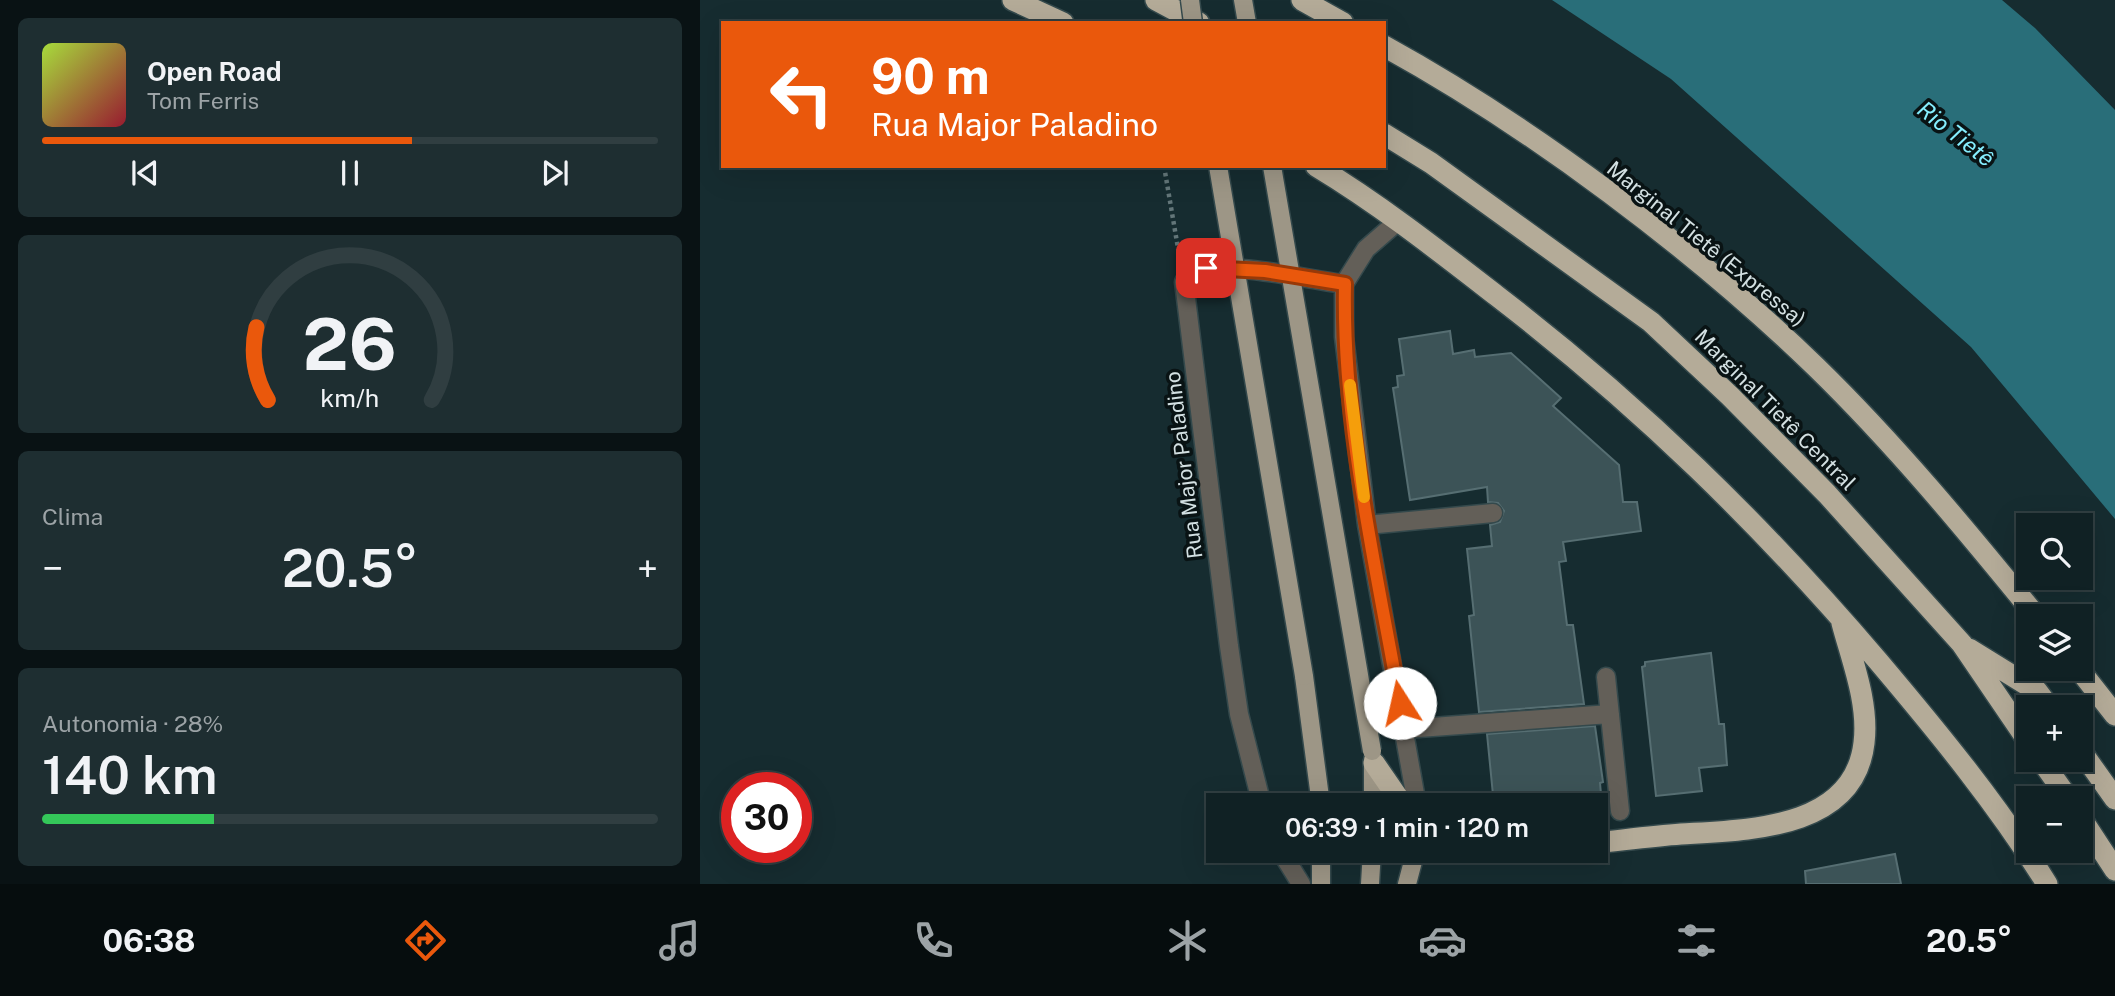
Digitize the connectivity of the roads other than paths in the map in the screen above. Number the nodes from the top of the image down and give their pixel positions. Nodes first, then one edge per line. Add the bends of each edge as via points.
1 (1013, 0) edge
2 (1156, 0) edge
3 (1189, 0) edge
4 (1243, 0) edge
5 (1302, 0) edge
6 (1059, 21) edge
7 (1193, 21) edge
8 (1195, 21) edge
9 (1247, 21) edge
10 (1339, 21) edge
11 (1387, 48) edge
12 (1386, 135) edge
13 (1218, 168) edge
14 (1272, 168) edge
15 (1319, 168) edge
16 (1397, 222) junction
17 (1345, 284) junction
18 (1493, 513) dead end
19 (1367, 525) junction
20 (2026, 604) edge
21 (1841, 618) junction
22 (1962, 644) junction
23 (1606, 677) dead end
24 (2088, 681) edge
25 (2040, 695) edge
26 (1610, 714) junction
27 (2115, 715) edge
28 (2016, 723) edge
29 (1405, 729) junction
30 (1373, 757) junction
31 (2093, 768) edge
32 (1259, 793) edge
33 (1320, 793) edge
34 (1373, 793) edge
35 (1396, 793) edge
36 (1415, 793) edge
37 (2115, 799) edge
38 (1619, 811) dead end
39 (2093, 836) edge
40 (1608, 842) edge
41 (1288, 863) edge
42 (1321, 863) edge
43 (1371, 863) edge
44 (1413, 863) edge
45 (2115, 870) edge
46 (1301, 884) edge
47 (1321, 884) edge
48 (1370, 884) edge
49 (1407, 884) edge
50 (2047, 884) edge

1 - 6 highway
2 - 8 highway
3 - 7 main road, bridge
4 - 9 main road
5 - 10 highway
11 - 20 highway, Marginal Tietê (Expressa) via 1586,177 1748,304 1884,437
12 - 22 highway, Marginal Tietê Central via 1651,322 1827,494
13 - 33 main road, bridge
14 - 30 main road, bridge
15 - 16 highway
16 - 17 street via 1366,249
16 - 21 highway via 1597,374 1695,463
17 - 19 street via 1344,337
17 - 32 street, Rua Major Paladino via 1265,271 1206,268 1188,275 1184,282 1233,673
18 - 19 street
19 - 29 street
21 - 40 highway via 1864,708 1864,744 1855,773 1840,795 1818,811 1765,827
21 - 50 highway via 1982,789
22 - 25 highway
22 - 28 highway
23 - 26 street
24 - 27 highway
26 - 29 street
26 - 38 street
29 - 36 street
30 - 34 main road
30 - 35 highway
31 - 37 highway
39 - 45 highway
41 - 46 street
42 - 47 main road
43 - 48 main road
44 - 49 main road

